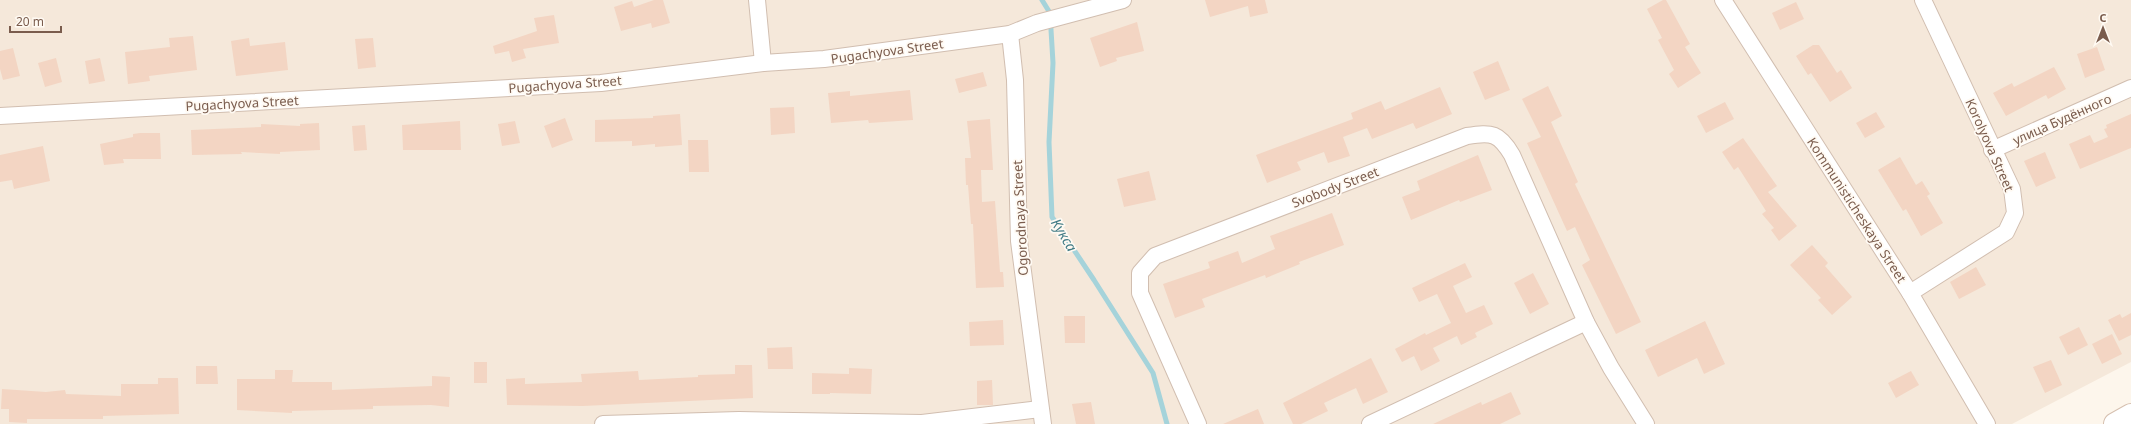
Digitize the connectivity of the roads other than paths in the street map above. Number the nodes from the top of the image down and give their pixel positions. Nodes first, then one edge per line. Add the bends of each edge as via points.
1 (757, 0) edge
2 (1123, 0) edge
3 (1723, 0) edge
4 (1923, 0) edge
5 (1010, 34) junction
6 (763, 63) junction
7 (2131, 88) edge
8 (0, 116) edge
9 (1992, 150) junction
10 (1910, 293) junction
11 (1586, 322) junction
12 (2131, 416) edge
13 (1041, 417) edge
14 (603, 424) edge
15 (1198, 424) edge
16 (1370, 424) edge
17 (1646, 424) edge
18 (1987, 424) edge
19 (2115, 424) edge

1 - 6 street
2 - 5 street, Pugachyova Street via 1037,23
3 - 10 street, Kommunisticheskaya Street
4 - 9 street, Korolyova Street
5 - 6 street, Pugachyova Street via 824,59
5 - 13 street, Ogorodnaya Street via 1015,80 1019,241
6 - 8 street, Pugachyova Street via 601,83
7 - 9 street, улица Будённого
9 - 10 street, Korolyova Street via 2012,189 2015,213 2006,232
10 - 18 street, Kommunisticheskaya Street
11 - 15 street, Svobody Street via 1503,140 1486,133 1467,136 1155,256 1140,273 1140,293
11 - 16 street
11 - 17 street, Svobody Street
12 - 19 street
13 - 14 street via 922,423 739,420

